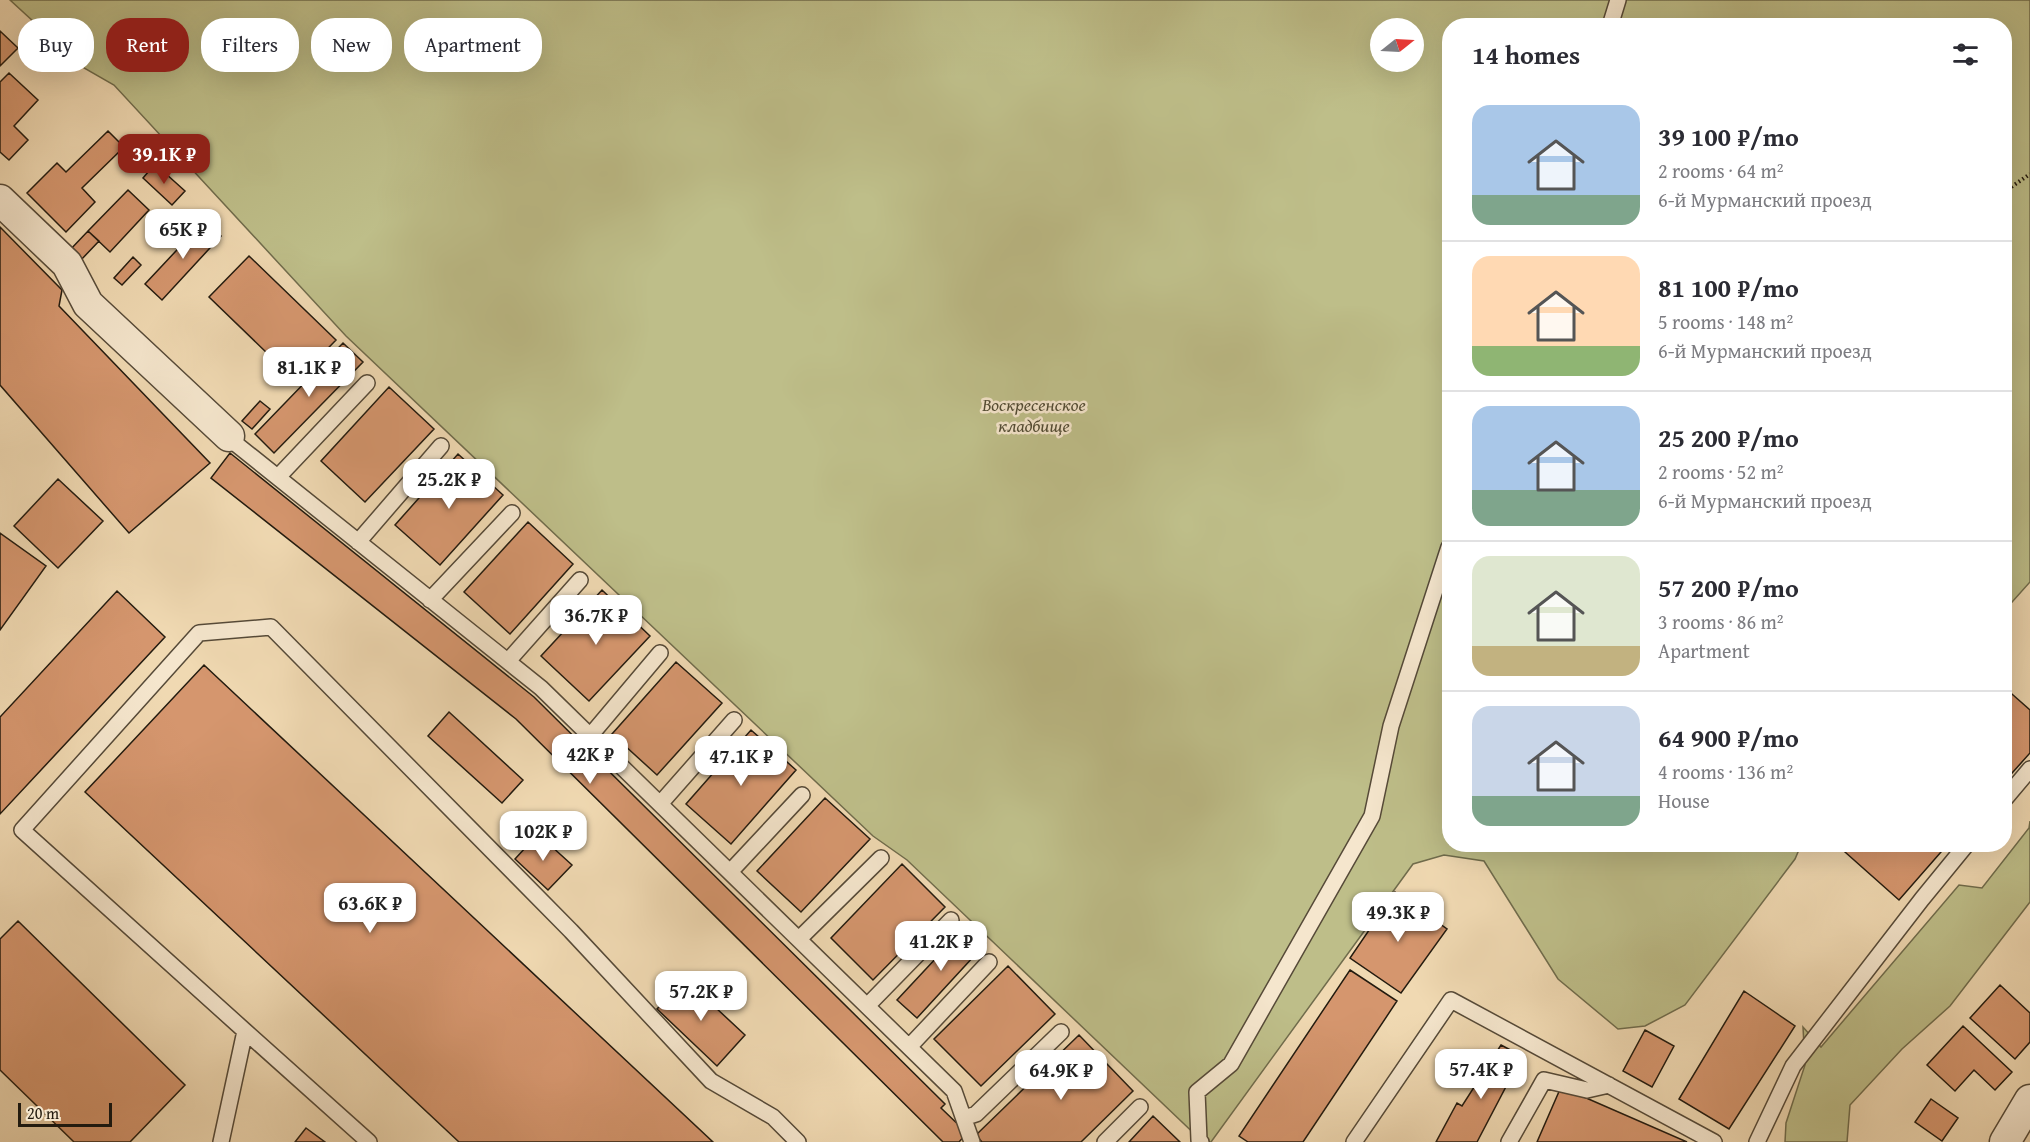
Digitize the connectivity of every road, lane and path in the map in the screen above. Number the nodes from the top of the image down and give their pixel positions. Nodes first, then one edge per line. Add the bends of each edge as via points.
1 (1618, 0) edge
2 (1612, 18) edge
3 (2030, 174) edge
4 (2012, 186) edge
5 (0, 200) edge
6 (367, 383) dead end
7 (229, 436) joint
8 (441, 446) dead end
9 (278, 477) junction
10 (512, 513) dead end
11 (358, 542) junction
12 (1442, 569) edge
13 (580, 580) dead end
14 (430, 600) junction
15 (660, 653) dead end
16 (508, 661) junction
17 (734, 720) dead end
18 (590, 736) junction
19 (2030, 769) edge
20 (2012, 790) edge
21 (802, 795) dead end
22 (660, 804) junction
23 (1960, 852) edge
24 (881, 858) dead end
25 (730, 872) junction
26 (951, 920) dead end
27 (799, 939) junction
28 (990, 962) dead end
29 (867, 1006) junction
30 (245, 1031) junction
31 (1061, 1032) dead end
32 (909, 1047) junction
33 (1609, 1085) junction
34 (2030, 1100) edge
35 (1140, 1107) dead end
36 (964, 1118) junction
37 (1201, 1141) edge
38 (221, 1142) edge
39 (369, 1142) edge
40 (798, 1142) edge
41 (972, 1142) edge
42 (1105, 1142) edge
43 (1354, 1142) edge
44 (1509, 1142) edge
45 (1714, 1142) edge
46 (1757, 1142) edge
47 (2005, 1142) edge

1 - 2 lane
3 - 4 path
5 - 7 street via 67,264 88,304
6 - 9 lane
7 - 9 lane
8 - 11 lane
9 - 11 lane
10 - 14 lane
11 - 14 lane
12 - 37 lane via 1391,726 1372,816 1231,1064 1197,1092
13 - 16 lane
14 - 16 lane
15 - 18 lane
16 - 18 lane
17 - 22 lane
18 - 22 lane
19 - 20 lane
21 - 25 lane
22 - 25 lane
23 - 46 lane via 1793,1066
24 - 27 lane
25 - 27 lane
26 - 29 lane
27 - 29 lane
28 - 32 lane
29 - 32 lane
30 - 38 lane
30 - 39 lane
30 - 40 lane via 22,830 200,633 271,627 571,931 711,1081 773,1116
31 - 36 lane via 976,1114
32 - 36 lane via 954,1091
33 - 43 lane via 1451,1000
33 - 44 lane via 1587,1090 1544,1080
33 - 45 lane
34 - 47 street
35 - 42 lane
36 - 41 lane

